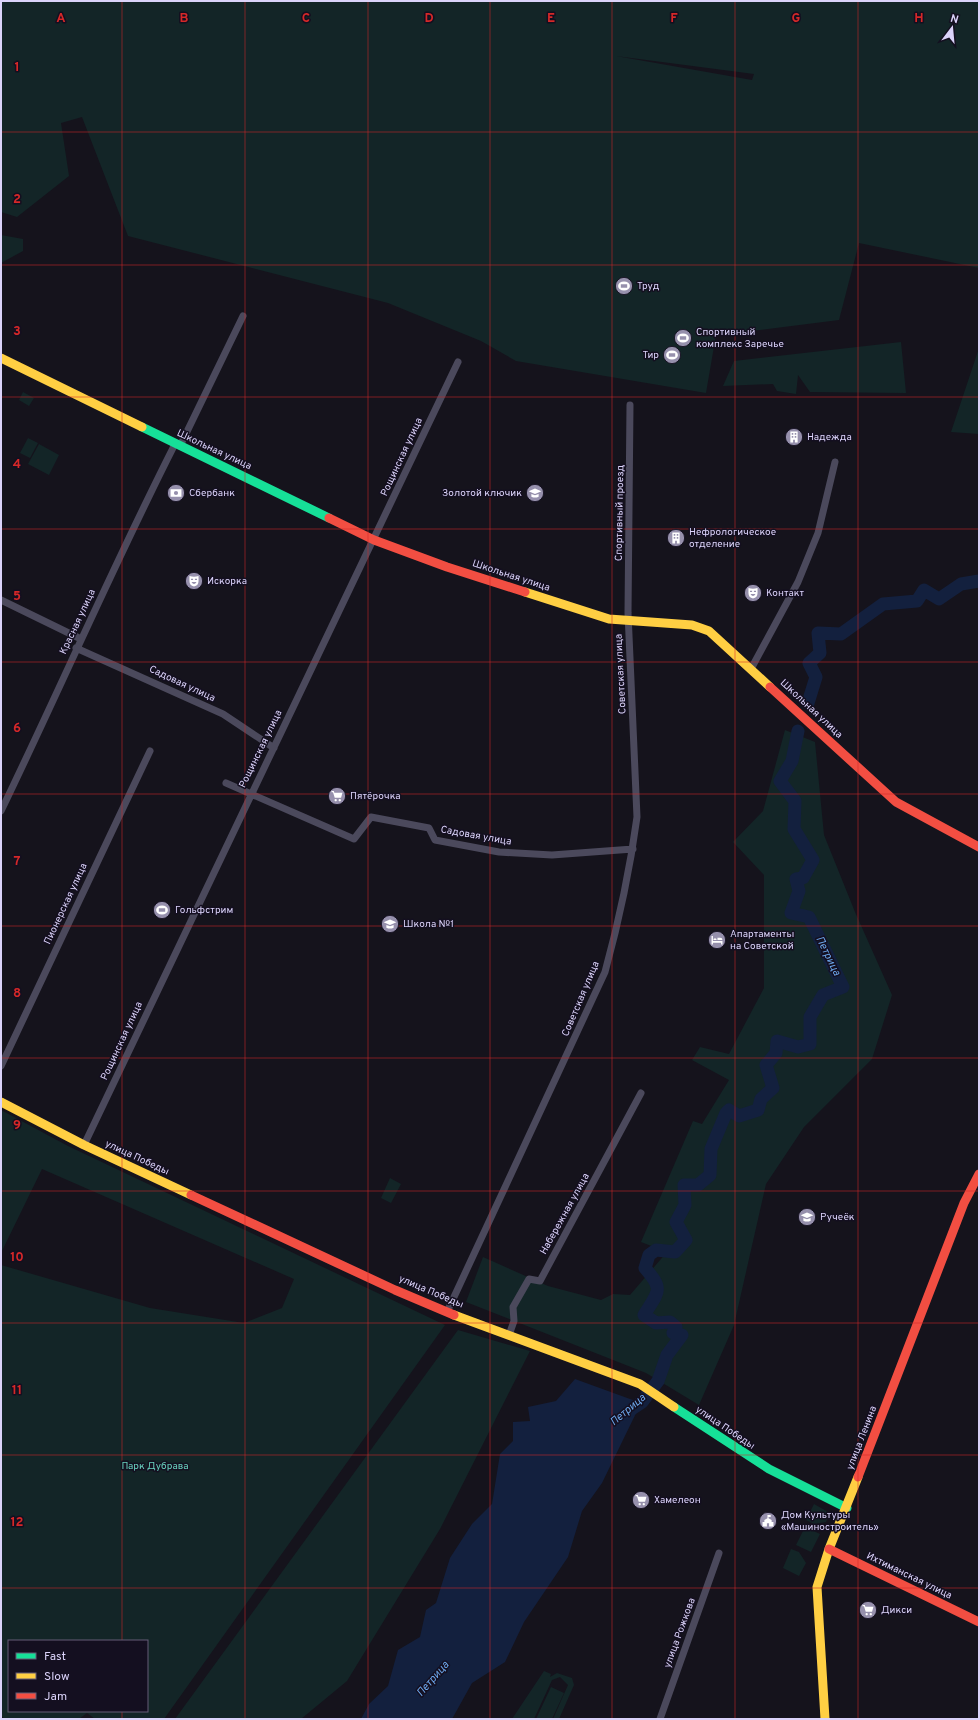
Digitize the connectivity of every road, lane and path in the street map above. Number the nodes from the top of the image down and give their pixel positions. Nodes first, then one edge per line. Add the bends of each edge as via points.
1 (242, 316) dead end
2 (1, 358) edge
3 (458, 362) dead end
4 (630, 405) dead end
5 (177, 445) junction
6 (835, 462) dead end
7 (374, 540) junction
8 (1, 600) edge
9 (628, 622) junction
10 (81, 639) junction
11 (76, 648) junction
12 (752, 669) junction
13 (274, 748) junction
14 (150, 751) dead end
15 (226, 783) dead end
16 (250, 793) junction
17 (1, 811) edge
18 (979, 847) edge
19 (633, 849) junction
20 (1, 1066) edge
21 (641, 1093) dead end
22 (1, 1102) edge
23 (84, 1145) junction
24 (979, 1174) edge
25 (447, 1312) junction
26 (510, 1335) junction
27 (847, 1508) junction
28 (829, 1549) junction
29 (719, 1553) dead end
30 (979, 1622) edge
31 (660, 1719) edge
32 (825, 1719) edge

1 - 5 street, Красная улица
2 - 5 street, Школьная улица
3 - 7 street, Рощинская улица
4 - 9 street, Спортивный проезд
5 - 7 street, Школьная улица
5 - 10 street, Красная улица
6 - 12 street via 818,533 798,582
7 - 9 street, Школьная улица via 587,613
7 - 13 street, Рощинская улица
8 - 10 street
9 - 12 street, Школьная улица via 692,625 702,628 716,636
9 - 19 street, Советская улица via 637,818
10 - 11 street, Красная улица
11 - 13 street, Садовая улица via 223,714
11 - 17 street, Красная улица via 51,708
12 - 18 street, Школьная улица via 896,802
13 - 16 street, Рощинская улица
14 - 20 street, Пионерская улица
15 - 16 street, Садовая улица
16 - 19 street, Садовая улица via 354,839 371,817 429,828 435,840 499,852 552,855
16 - 23 street, Рощинская улица
19 - 25 street, Советская улица via 605,972
21 - 26 street, Набережная улица via 540,1281 529,1279 513,1307 514,1321
22 - 23 street, улица Победы
23 - 25 street, улица Победы
24 - 27 street, улица Ленина via 964,1203 922,1309
25 - 26 street, улица Победы
26 - 27 street, улица Победы via 640,1384 733,1448
27 - 28 street, улица Ленина
28 - 30 street, Ихтиманская улица
28 - 32 street, улица Ленина via 817,1587
29 - 31 street, улица Рожкова

